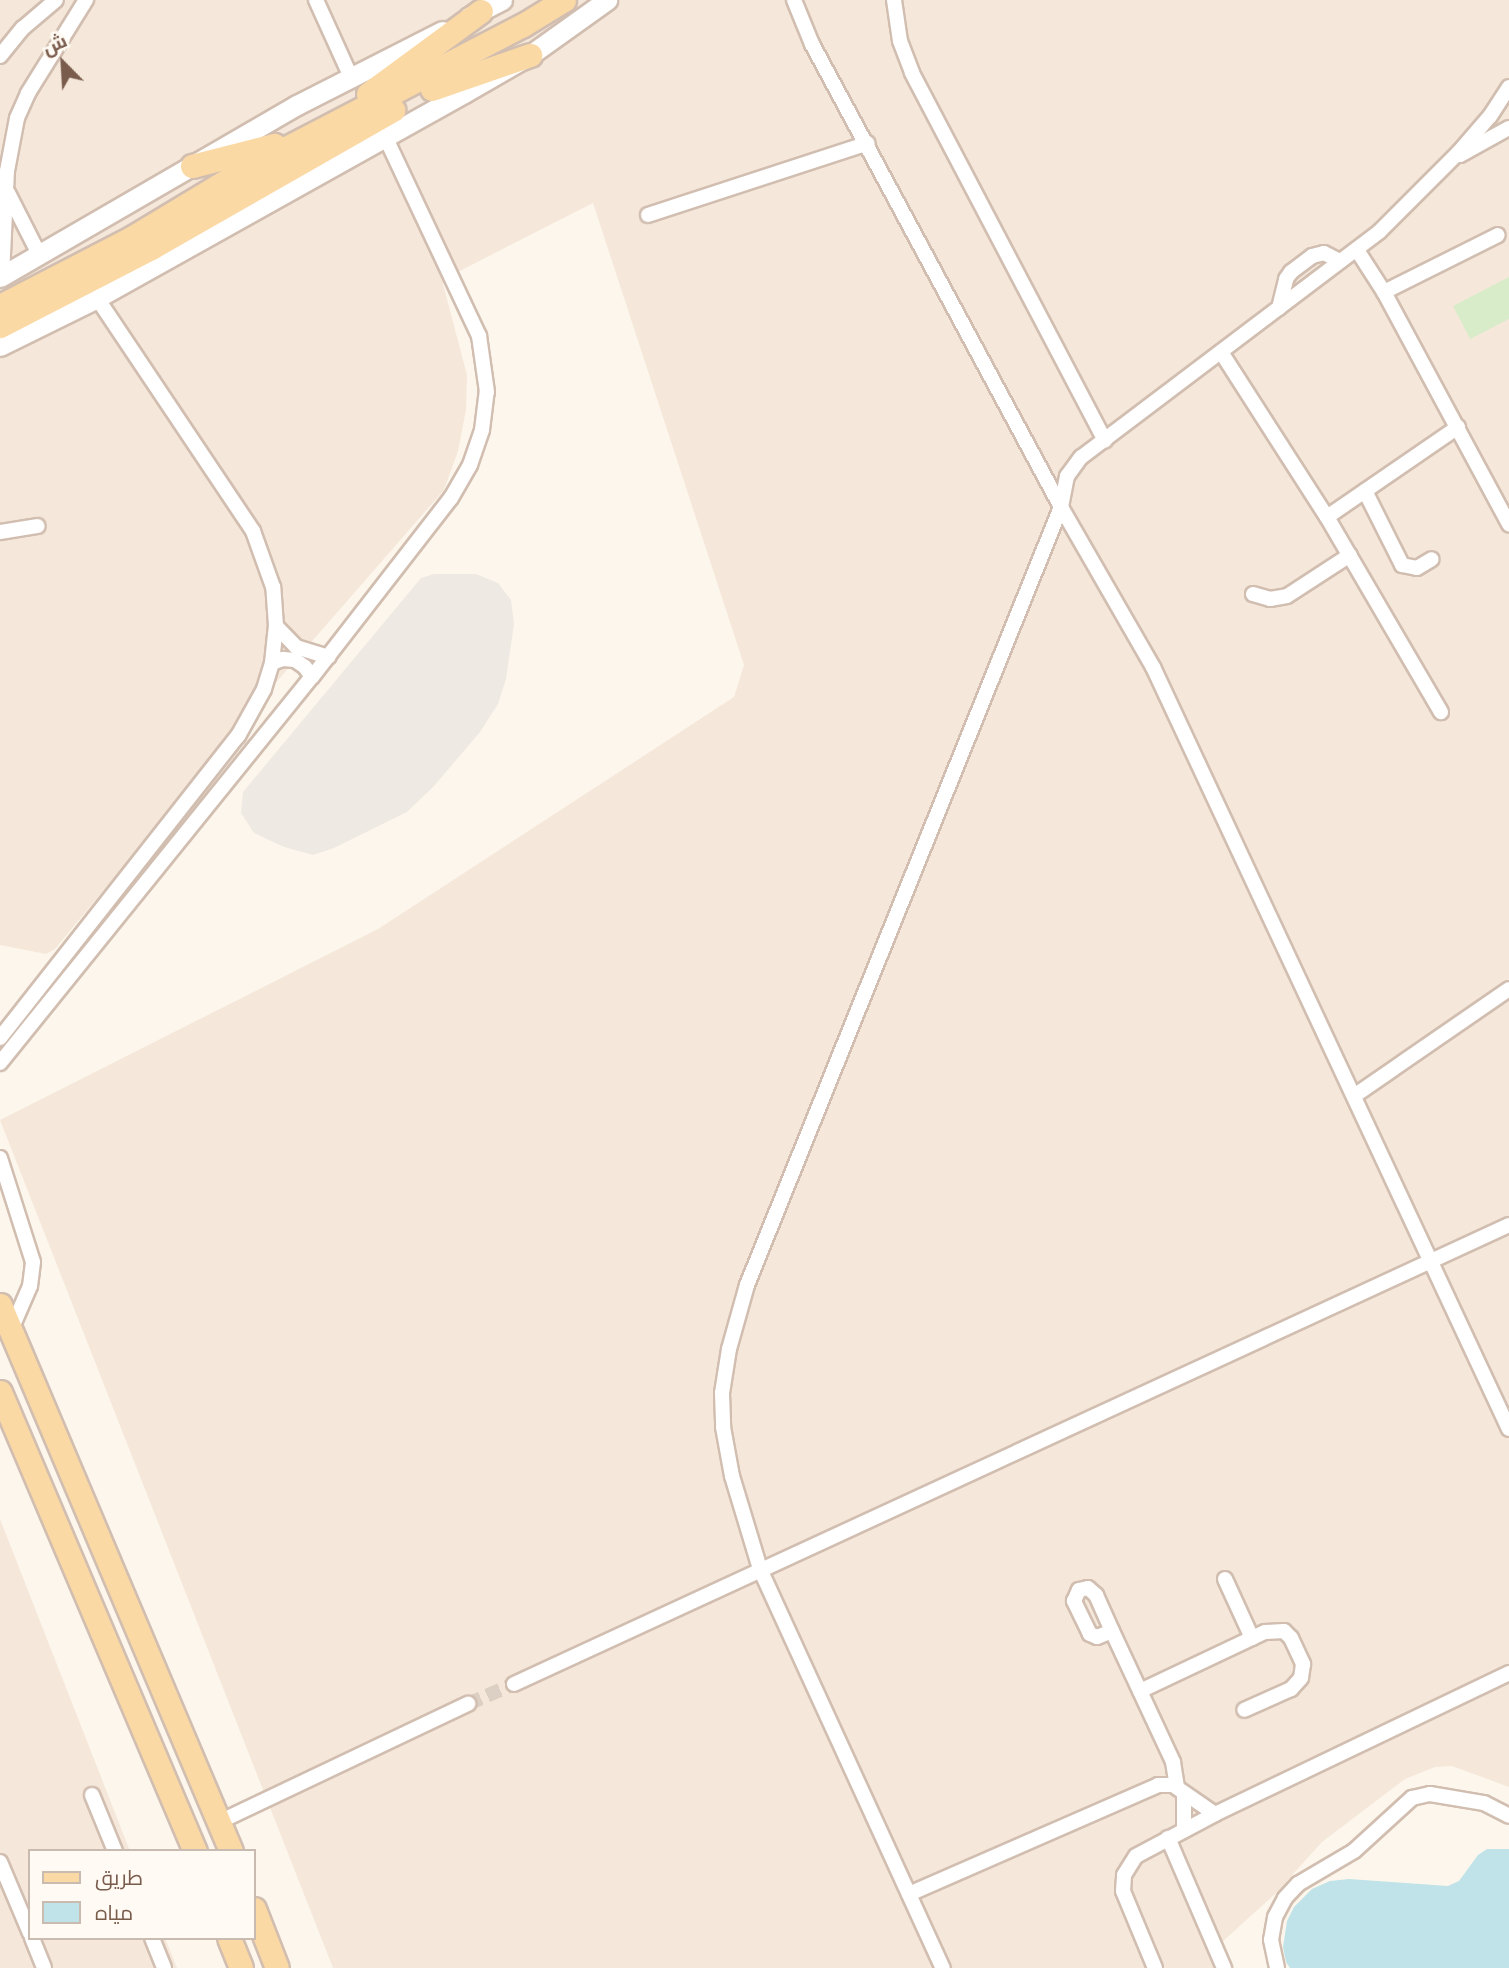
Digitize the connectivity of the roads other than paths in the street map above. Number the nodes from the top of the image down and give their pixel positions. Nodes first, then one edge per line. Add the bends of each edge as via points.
1 (56, 0) edge
2 (86, 0) edge
3 (316, 0) edge
4 (502, 0) edge
5 (564, 0) edge
6 (607, 0) edge
7 (794, 0) edge
8 (894, 0) edge
9 (481, 11) junction
10 (523, 25) junction
11 (530, 55) junction
12 (0, 56) edge
13 (351, 77) junction
14 (1509, 88) edge
15 (432, 89) junction
16 (1509, 128) edge
17 (326, 135) junction
18 (385, 136) junction
19 (868, 143) junction
20 (1452, 159) junction
21 (192, 166) junction
22 (298, 184) junction
23 (8, 192) junction
24 (648, 215) dead end
25 (1498, 235) dead end
26 (1357, 250) junction
27 (40, 256) junction
28 (1340, 261) junction
29 (119, 264) junction
30 (146, 271) junction
31 (1, 276) edge
32 (1384, 292) junction
33 (97, 298) junction
34 (0, 306) edge
35 (1279, 308) junction
36 (0, 326) edge
37 (0, 346) edge
38 (1221, 352) junction
39 (1458, 427) junction
40 (1105, 440) junction
41 (1364, 491) junction
42 (1061, 507) junction
43 (1327, 517) junction
44 (1509, 524) edge
45 (38, 526) dead end
46 (0, 532) edge
47 (1350, 555) junction
48 (1432, 559) dead end
49 (1253, 594) dead end
50 (276, 626) junction
51 (328, 657) junction
52 (272, 663) junction
53 (312, 677) junction
54 (1441, 712) dead end
55 (1509, 989) edge
56 (0, 1038) edge
57 (0, 1063) edge
58 (1354, 1096) junction
59 (0, 1158) edge
60 (1509, 1225) edge
61 (1432, 1262) junction
62 (0, 1306) edge
63 (11, 1330) junction
64 (0, 1392) edge
65 (5, 1418) edge
66 (1509, 1429) edge
67 (760, 1569) junction
68 (1225, 1578) dead end
69 (1112, 1631) dead end
70 (1252, 1638) junction
71 (1509, 1673) edge
72 (514, 1684) tunnel mouth
73 (1140, 1691) junction
74 (468, 1704) tunnel mouth
75 (1244, 1710) dead end
76 (1181, 1791) junction
77 (92, 1795) dead end
78 (1506, 1807) edge
79 (1215, 1814) junction
80 (1184, 1830) junction
81 (226, 1838) edge
82 (1168, 1839) junction
83 (115, 1849) edge
84 (194, 1849) edge
85 (206, 1849) edge
86 (0, 1862) edge
87 (909, 1894) junction
88 (256, 1914) edge
89 (28, 1928) edge
90 (33, 1940) edge
91 (153, 1940) edge
92 (230, 1940) edge
93 (44, 1968) edge
94 (164, 1968) edge
95 (241, 1968) edge
96 (277, 1968) edge
97 (943, 1968) edge
98 (1155, 1968) edge
99 (1224, 1968) edge
100 (1277, 1968) edge

1 - 12 street via 23,28
2 - 23 street via 17,118 10,144
3 - 13 street
4 - 9 street
5 - 10 main road
6 - 11 street
7 - 19 street via 812,44
8 - 40 street via 900,41 912,73
9 - 13 street
9 - 17 main road via 370,92
10 - 15 main road
10 - 17 main road
11 - 15 main road
11 - 18 street
13 - 21 street
14 - 20 street
15 - 17 main road
16 - 20 street
17 - 21 main road
17 - 22 main road
17 - 29 main road
17 - 34 main road via 244,170 133,237
18 - 22 street
18 - 51 street via 473,318 484,354 485,411 477,448 461,482
19 - 24 street
19 - 42 street
20 - 26 street
21 - 27 street
22 - 30 street
23 - 27 street
23 - 31 street
25 - 32 street
26 - 28 street
26 - 32 street
27 - 31 street
28 - 35 street
28 - 35 street via 1324,253 1291,272
29 - 30 main road
29 - 36 main road
30 - 33 street
32 - 39 street
33 - 37 street
33 - 50 street via 253,531 273,587
35 - 38 street
38 - 40 street
38 - 43 street
39 - 41 street
39 - 44 street
40 - 42 street via 1073,465
41 - 43 street
41 - 48 street via 1402,565 1417,568
42 - 58 street via 1153,667
42 - 67 street via 747,1285 729,1349 722,1393 723,1427 732,1476
43 - 47 street
45 - 46 street
47 - 49 street via 1287,596 1270,599
47 - 54 street
50 - 51 street via 296,647
50 - 52 street
51 - 53 street
52 - 53 street via 295,660
52 - 56 street via 264,689 238,736
53 - 57 street
55 - 58 street
58 - 61 street
59 - 63 street via 33,1262 30,1286
60 - 61 street
61 - 66 street
61 - 67 street
62 - 63 main road
63 - 81 main road
64 - 65 main road
65 - 84 main road
67 - 72 street
67 - 87 street
68 - 70 street
69 - 73 street
70 - 73 street
70 - 75 street via 1269,1630 1284,1632 1303,1669 1295,1686
71 - 79 street
73 - 76 street via 1173,1762
74 - 81 street
76 - 79 street
76 - 80 street
76 - 87 street via 1158,1784
77 - 83 street
78 - 100 street via 1430,1794 1406,1803 1354,1851 1298,1884 1285,1898 1271,1940
79 - 80 street
80 - 82 street
81 - 85 main road
82 - 98 street via 1136,1856 1122,1883 1124,1899
82 - 99 street
86 - 89 street
87 - 97 street
88 - 96 main road
90 - 93 street
91 - 94 street
92 - 95 main road

